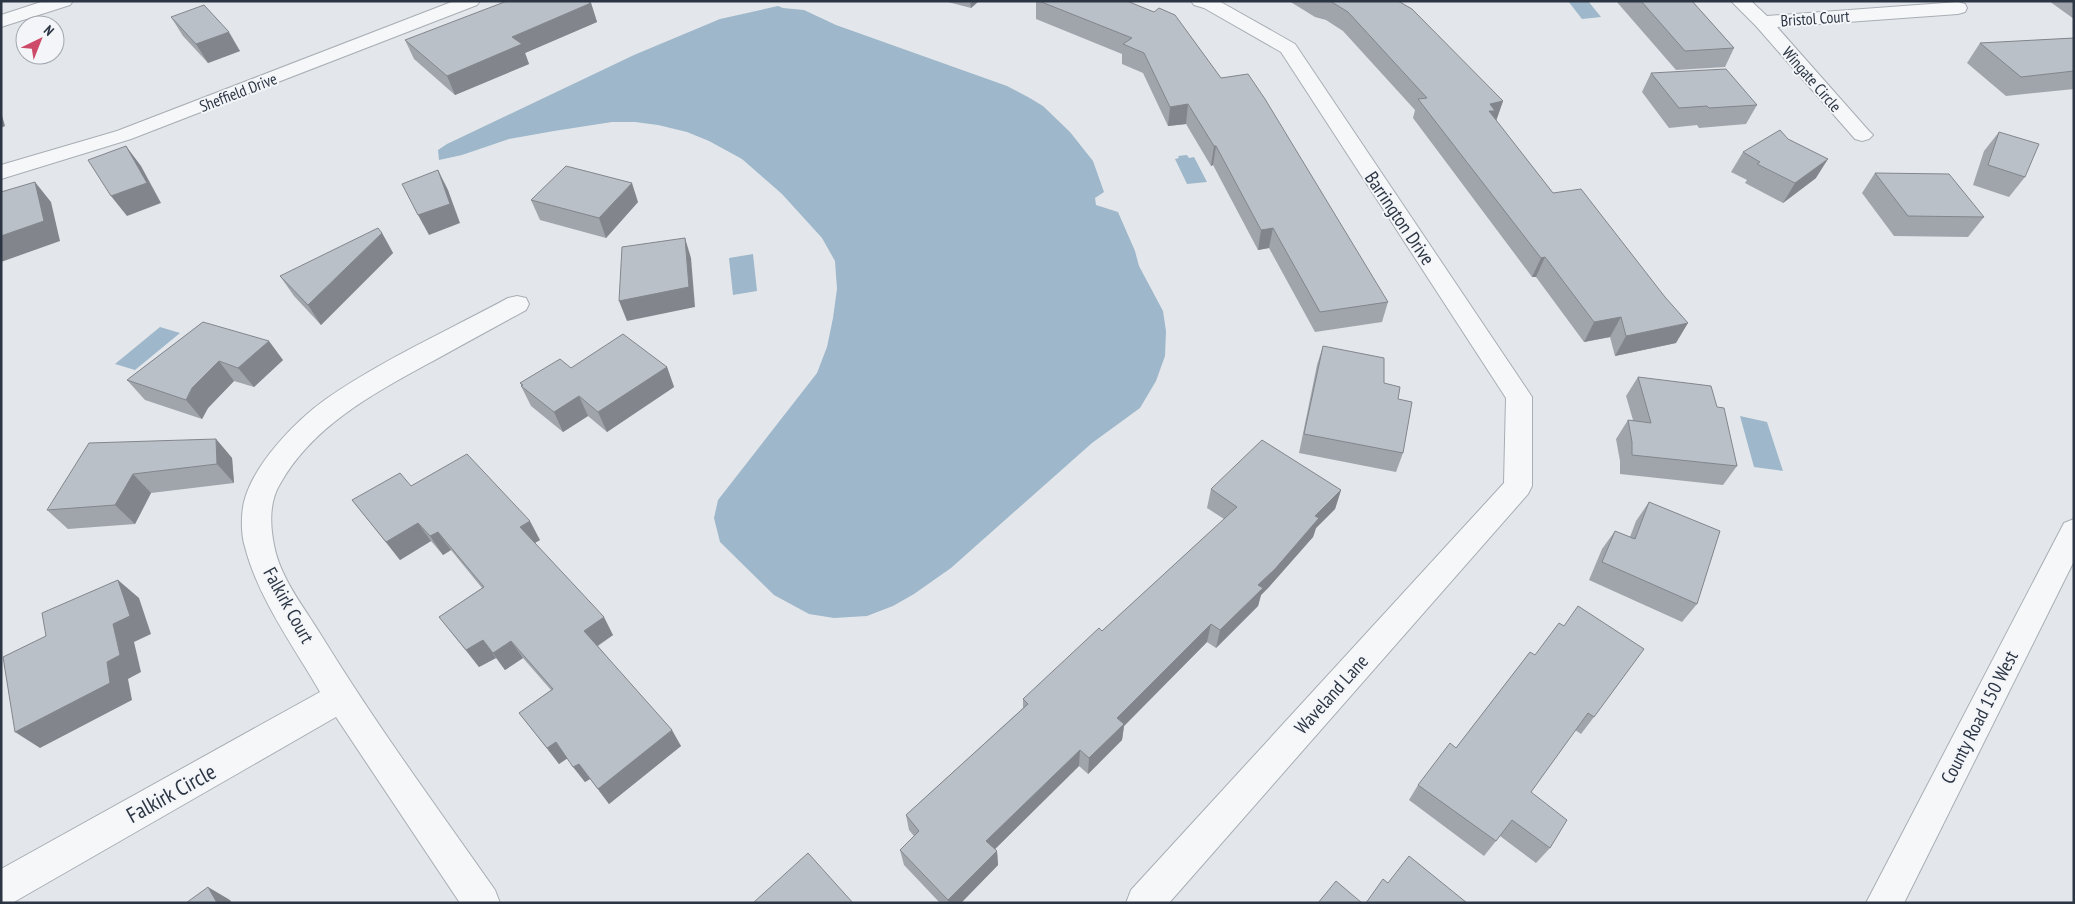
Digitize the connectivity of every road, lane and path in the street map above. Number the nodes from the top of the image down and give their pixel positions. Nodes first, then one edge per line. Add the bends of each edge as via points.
1 (64, 1) edge
2 (471, 1) edge
3 (1200, 1) edge
4 (1740, 1) edge
5 (1958, 8) dead end
6 (1, 21) edge
7 (1762, 22) junction
8 (1862, 135) dead end
9 (1, 172) edge
10 (517, 304) dead end
11 (1518, 486) joint
12 (2074, 531) edge
13 (342, 697) junction
14 (1, 889) edge
15 (482, 903) edge
16 (1144, 903) edge
17 (1884, 903) edge

1 - 6 street
2 - 9 street, Sheffield Drive via 124,135
3 - 11 street, Barrington Drive via 1288,48 1519,397
4 - 7 street, Wingate Circle
5 - 7 street, Bristol Court
7 - 8 street, Wingate Circle
10 - 13 street, Falkirk Court via 354,393 294,442 267,480 258,502 259,546 272,582
11 - 16 street, Waveland Lane
12 - 17 street, County Road 150 West
13 - 14 street, Falkirk Circle
13 - 15 street, Falkirk Court

